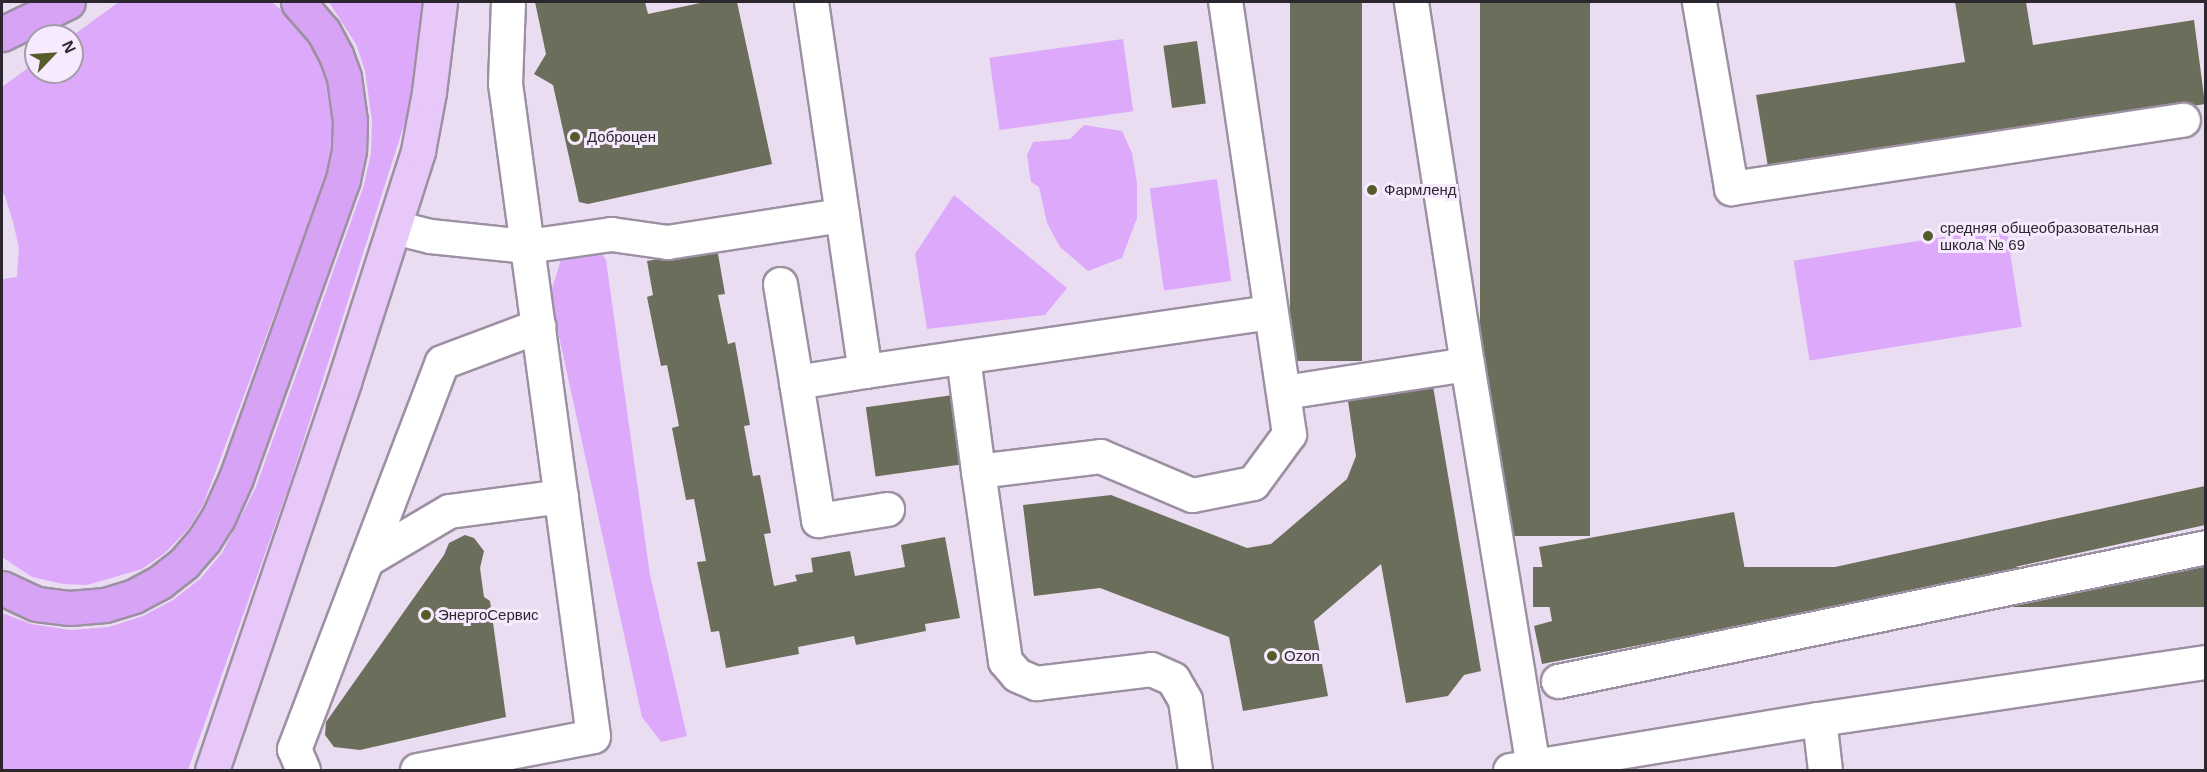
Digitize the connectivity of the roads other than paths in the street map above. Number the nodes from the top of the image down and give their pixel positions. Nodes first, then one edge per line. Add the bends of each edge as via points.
1 (51, 2) edge
2 (68, 2) edge
3 (298, 2) edge
4 (441, 2) edge
5 (507, 2) edge
6 (811, 2) edge
7 (1225, 2) edge
8 (1411, 2) edge
9 (1699, 2) edge
10 (3, 33) edge
11 (2183, 120) dead end
12 (842, 215) junction
13 (394, 227) junction
14 (527, 246) junction
15 (780, 284) dead end
16 (1271, 312) junction
17 (538, 326) junction
18 (963, 357) junction
19 (1467, 364) junction
20 (865, 371) junction
21 (796, 382) junction
22 (1284, 392) junction
23 (978, 471) junction
24 (561, 496) junction
25 (887, 509) dead end
26 (2205, 547) edge
27 (366, 560) junction
28 (2, 588) edge
29 (2205, 662) edge
30 (1558, 681) dead end
31 (1819, 719) junction
32 (1522, 768) edge
33 (212, 771) edge
34 (303, 771) edge
35 (417, 771) edge
36 (1196, 771) edge
37 (1825, 771) edge

1 - 10 main road
2 - 10 highway
3 - 28 highway via 323,31 336,55 348,99 349,150 339,190 236,478 218,518 184,563 134,596 105,605 70,608 37,604
4 - 13 main road via 418,151
5 - 14 lane via 505,83
6 - 12 lane
7 - 16 lane
8 - 19 lane
9 - 11 lane via 1731,189
12 - 14 lane via 667,242 611,234
12 - 20 lane
13 - 14 lane via 430,236
13 - 33 main road
14 - 17 lane
15 - 21 lane
16 - 18 lane
16 - 22 lane
17 - 24 lane
17 - 27 lane via 442,362
18 - 20 lane
18 - 23 lane
19 - 22 lane
19 - 32 lane
20 - 21 lane
21 - 25 lane via 818,520
22 - 23 lane via 1289,434 1253,483 1192,495 1100,456
23 - 36 lane via 1005,661 1017,675 1036,683 1151,669 1173,679 1185,700
24 - 27 lane via 449,511
24 - 35 lane via 593,736
26 - 30 lane
27 - 34 lane via 294,749
29 - 31 lane
31 - 32 lane
31 - 37 lane

